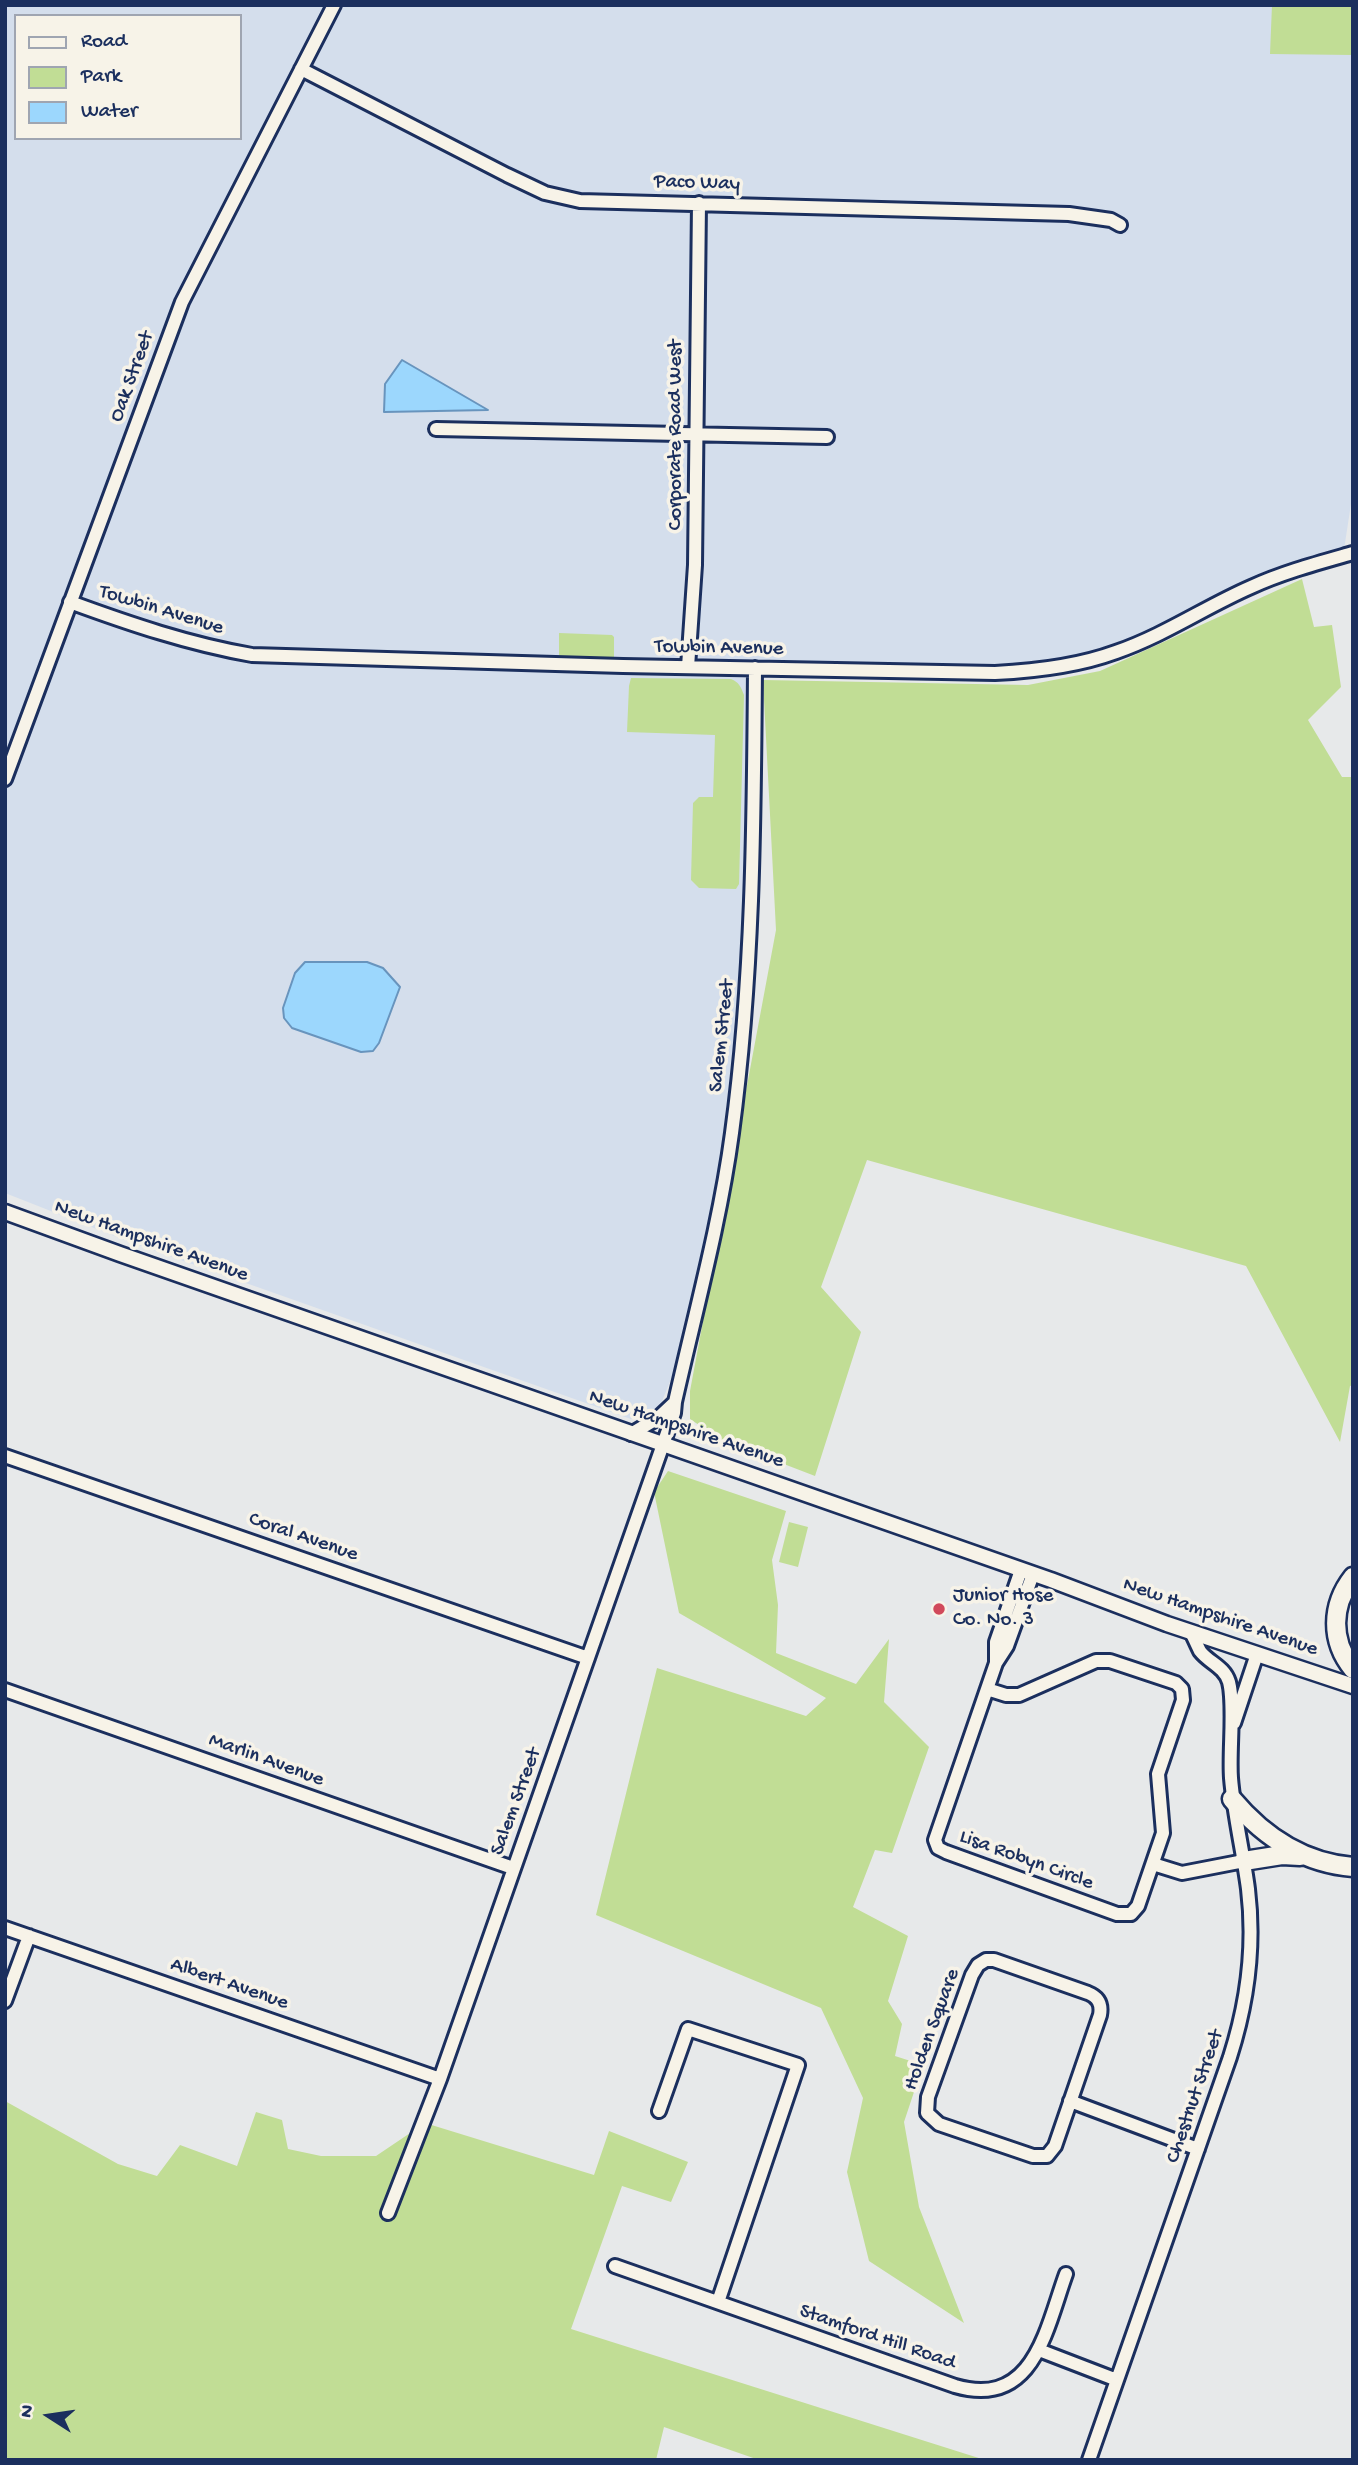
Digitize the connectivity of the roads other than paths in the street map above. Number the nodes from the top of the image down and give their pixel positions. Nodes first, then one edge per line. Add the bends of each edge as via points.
1 (334, 5) edge
2 (301, 69) junction
3 (699, 203) junction
4 (1120, 225) dead end
5 (436, 429) dead end
6 (696, 433) junction
7 (827, 437) dead end
8 (1353, 553) edge
9 (70, 603) junction
10 (688, 667) junction
11 (755, 668) junction
12 (5, 779) edge
13 (5, 1212) edge
14 (674, 1402) junction
15 (631, 1434) junction
16 (664, 1446) junction
17 (5, 1456) edge
18 (1027, 1572) junction
19 (1353, 1577) edge
20 (1191, 1632) junction
21 (1257, 1654) junction
22 (588, 1658) junction
23 (1353, 1669) edge
24 (1353, 1686) edge
25 (987, 1689) junction
26 (5, 1690) edge
27 (1230, 1733) junction
28 (1233, 1799) junction
29 (1307, 1856) junction
30 (1244, 1861) junction
31 (1153, 1864) junction
32 (1353, 1867) edge
33 (513, 1868) junction
34 (5, 1928) edge
35 (29, 1936) junction
36 (5, 2001) edge
37 (440, 2079) junction
38 (1070, 2101) junction
39 (659, 2111) dead end
40 (1198, 2149) junction
41 (388, 2213) dead end
42 (615, 2266) dead end
43 (1066, 2274) dead end
44 (718, 2302) junction
45 (1039, 2350) junction
46 (1117, 2380) junction
47 (1089, 2460) edge

1 - 2 street, Oak Street
2 - 3 street, Paco Way via 545,193 599,202
2 - 9 street, Oak Street via 182,302
3 - 4 street, Paco Way via 1069,214
3 - 6 street, Corporate Road West
5 - 6 street
6 - 7 street
6 - 10 street, Corporate Road West via 695,565
8 - 11 street, Towbin Avenue via 1289,571 1166,632 1064,666 995,673
9 - 10 street, Towbin Avenue via 162,635 252,655
9 - 12 street, Oak Street
10 - 11 street, Towbin Avenue
11 - 14 street, Salem Street via 754,849 746,1010 732,1135
13 - 15 main road, New Hampshire Avenue
14 - 15 street
14 - 16 street, Salem Street
15 - 16 main road, New Hampshire Avenue
16 - 18 main road, New Hampshire Avenue
16 - 22 street, Salem Street
17 - 22 street, Coral Avenue
18 - 20 main road, New Hampshire Avenue
18 - 25 street, Lisa Robyn Circle via 1007,1646
19 - 23 highway via 1336,1616 1338,1643
20 - 21 main road, New Hampshire Avenue
20 - 27 street, Chestnut Street via 1201,1652 1223,1669 1228,1679
21 - 24 main road, New Hampshire Avenue
21 - 27 street, Chestnut Street
22 - 33 street, Salem Street
25 - 31 street, Lisa Robyn Circle via 1019,1695 1093,1662 1110,1661 1181,1687 1184,1696 1158,1774 1164,1833
25 - 31 street, Lisa Robyn Circle via 935,1834 938,1848 1126,1915 1138,1906
26 - 33 street, Marlin Avenue
27 - 28 street, Chestnut Street
28 - 29 highway via 1269,1837
28 - 30 street, Chestnut Street
29 - 30 highway
29 - 32 highway
30 - 31 street via 1182,1873
30 - 40 street, Chestnut Street via 1251,1936 1248,1988
33 - 37 street, Salem Street
34 - 35 street, Albert Avenue
35 - 36 street
35 - 37 street, Albert Avenue
37 - 41 street, Salem Street
38 - 38 street, Holden Square via 1100,2015 1098,1999 994,1960 981,1962 972,1975 928,2097 930,2117 939,2124 1043,2157 1053,2150
38 - 40 street
39 - 44 street via 688,2029 798,2065
40 - 46 street, Chestnut Street
42 - 44 street, Stamford Hill Road
43 - 45 street, Stamford Hill Road
44 - 45 street, Stamford Hill Road via 973,2390 1012,2382
45 - 46 street
46 - 47 street, Chestnut Street

